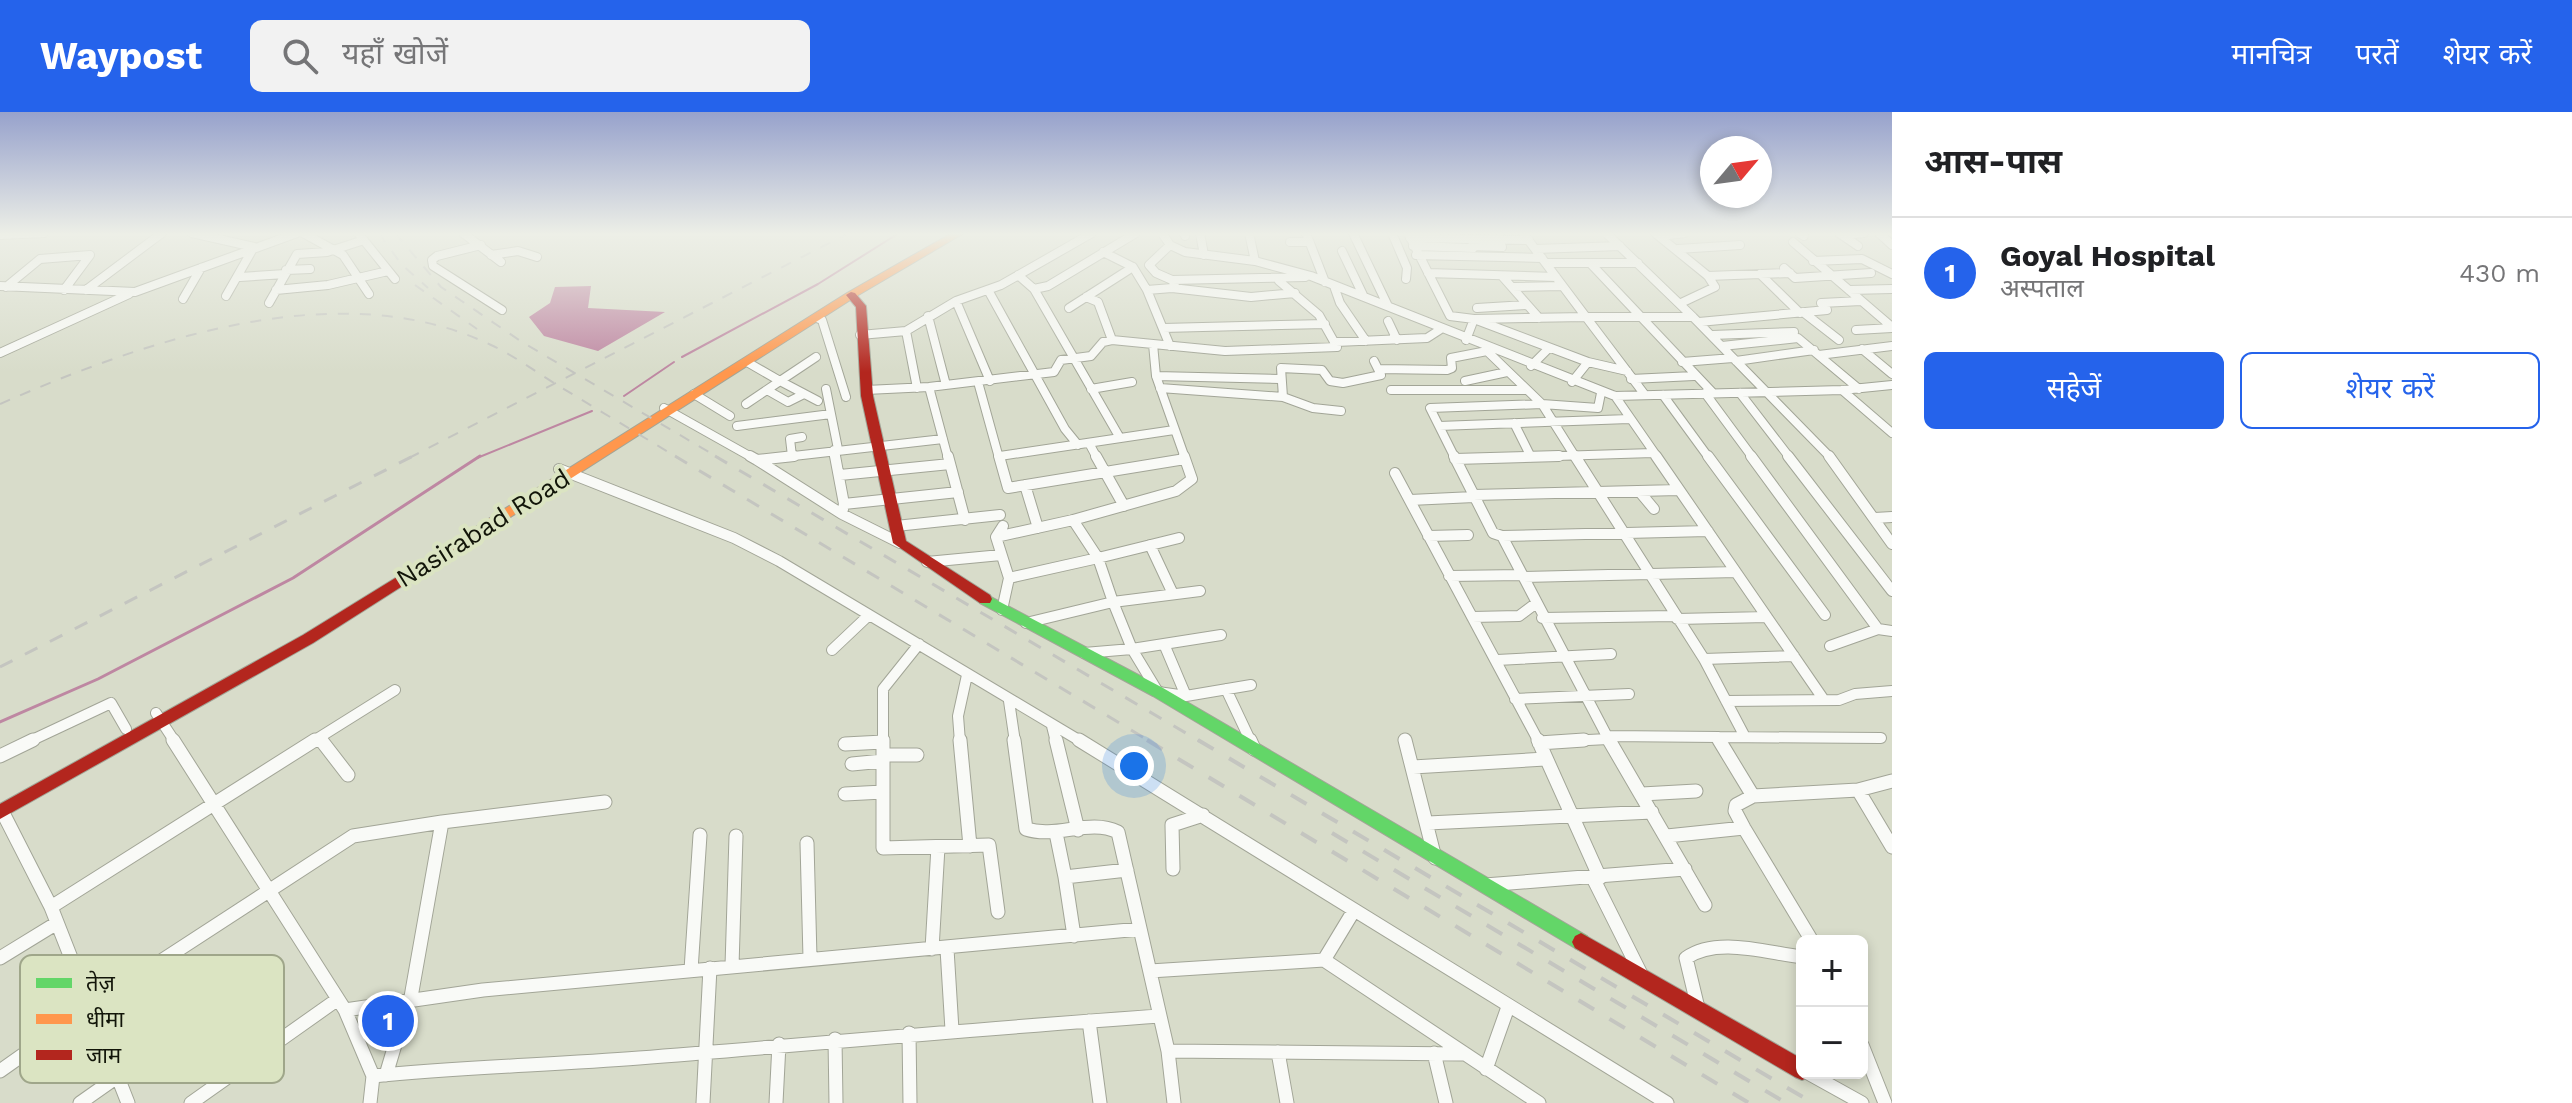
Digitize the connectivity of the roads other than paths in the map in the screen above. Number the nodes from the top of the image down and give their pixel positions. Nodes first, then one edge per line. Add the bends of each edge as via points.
1 (72, 279) edge
2 (100, 279) edge
3 (170, 279) edge
4 (194, 279) edge
5 (238, 279) edge
6 (282, 279) edge
7 (359, 279) edge
8 (361, 279) edge
9 (454, 279) edge
10 (865, 279) edge
11 (878, 279) edge
12 (1010, 279) edge
13 (1023, 279) edge
14 (1059, 279) edge
15 (1114, 279) edge
16 (1140, 279) edge
17 (1166, 279) edge
18 (1219, 279) edge
19 (1242, 279) edge
20 (1272, 279) edge
21 (1288, 279) edge
22 (1319, 279) edge
23 (1328, 279) edge
24 (1355, 279) edge
25 (1375, 279) edge
26 (1431, 279) edge
27 (1505, 279) edge
28 (1557, 279) edge
29 (1605, 279) edge
30 (1655, 279) edge
31 (1710, 279) edge
32 (1766, 279) edge
33 (1835, 279) edge
34 (1283, 280) junction
35 (1174, 284) junction
36 (1330, 284) junction
37 (3, 286) edge
38 (1562, 286) junction
39 (1512, 287) junction
40 (1034, 289) junction
41 (1892, 289) edge
42 (64, 290) junction
43 (86, 290) junction
44 (276, 290) junction
45 (988, 290) junction
46 (1147, 290) junction
47 (1849, 290) junction
48 (135, 292) junction
49 (1295, 293) junction
50 (369, 294) dead end
51 (851, 295) junction
52 (1363, 295) junction
53 (226, 296) dead end
54 (1086, 297) junction
55 (1251, 297) junction
56 (183, 299) dead end
57 (956, 301) junction
58 (1861, 301) junction
59 (269, 303) dead end
60 (1681, 303) junction
61 (1387, 304) junction
62 (1526, 305) junction
63 (1069, 308) dead end
64 (1477, 308) dead end
65 (502, 310) dead end
66 (1802, 312) junction
67 (1892, 315) edge
68 (928, 316) junction
69 (1450, 316) junction
70 (1880, 316) junction
71 (1586, 317) junction
72 (817, 318) junction
73 (1539, 318) junction
74 (1640, 318) junction
75 (1474, 319) junction
76 (1696, 320) junction
77 (1388, 321) dead end
78 (1426, 321) junction
79 (1325, 324) junction
80 (1892, 327) edge
81 (1163, 328) junction
82 (1441, 329) junction
83 (1856, 330) dead end
84 (906, 331) junction
85 (860, 335) junction
86 (1712, 335) junction
87 (1112, 340) junction
88 (1397, 340) junction
89 (1466, 340) junction
90 (1802, 340) junction
91 (1839, 340) dead end
92 (1366, 341) junction
93 (1336, 342) junction
94 (1153, 344) junction
95 (1170, 346) junction
96 (1722, 346) junction
97 (1892, 346) edge
98 (1484, 348) junction
99 (1549, 348) junction
100 (1862, 349) junction
101 (1816, 352) junction
102 (0, 353) edge
103 (816, 357) dead end
104 (1075, 359) junction
105 (1735, 359) junction
106 (747, 362) junction
107 (1588, 362) junction
108 (1682, 362) junction
109 (1531, 366) junction
110 (1507, 372) junction
111 (1892, 374) edge
112 (1037, 375) junction
113 (1629, 375) junction
114 (1156, 376) junction
115 (1694, 376) junction
116 (1279, 379) junction
117 (780, 381) junction
118 (990, 381) junction
119 (1465, 381) dead end
120 (978, 382) junction
121 (1132, 382) dead end
122 (1572, 382) junction
123 (946, 385) junction
124 (1892, 385) edge
125 (929, 387) junction
126 (917, 388) junction
127 (1160, 388) junction
128 (826, 389) dead end
129 (1091, 389) junction
130 (1859, 389) junction
131 (767, 390) junction
132 (866, 390) junction
133 (1391, 390) dead end
134 (1526, 390) junction
135 (1842, 390) junction
136 (1768, 392) junction
137 (1601, 393) junction
138 (1709, 393) junction
139 (1740, 393) junction
140 (694, 394) junction
141 (804, 394) junction
142 (1645, 395) junction
143 (1663, 395) junction
144 (1615, 396) junction
145 (846, 397) dead end
146 (1283, 397) junction
147 (818, 401) dead end
148 (746, 404) dead end
149 (1542, 404) junction
150 (665, 408) junction
151 (1341, 411) dead end
152 (831, 414) junction
153 (730, 416) dead end
154 (1629, 419) junction
155 (1514, 423) junction
156 (1553, 423) junction
157 (737, 426) dead end
158 (1439, 426) junction
159 (1174, 430) junction
160 (1892, 433) edge
161 (802, 437) dead end
162 (1120, 438) junction
163 (943, 439) junction
164 (1089, 443) junction
165 (877, 444) junction
166 (1078, 445) junction
167 (836, 450) junction
168 (1653, 453) junction
169 (1573, 455) junction
170 (792, 456) junction
171 (1000, 456) junction
172 (1531, 457) junction
173 (1185, 459) junction
174 (1455, 459) junction
175 (757, 460) junction
176 (950, 464) junction
177 (883, 470) junction
178 (565, 472) junction
179 (1104, 472) junction
180 (1395, 473) dead end
181 (840, 475) junction
182 (1025, 485) junction
183 (1679, 490) junction
184 (1596, 491) junction
185 (1639, 491) junction
186 (958, 492) junction
187 (1474, 496) junction
188 (890, 499) junction
189 (1410, 500) junction
190 (1124, 506) junction
191 (843, 509) junction
192 (1654, 509) dead end
193 (1000, 515) dead end
194 (1892, 517) edge
195 (1875, 518) junction
196 (965, 520) junction
197 (1073, 520) junction
198 (896, 526) junction
199 (1003, 526) dead end
200 (1038, 528) junction
201 (1708, 531) junction
202 (1622, 533) junction
203 (1468, 535) dead end
204 (1428, 536) junction
205 (1502, 536) junction
206 (996, 537) junction
207 (1179, 538) dead end
208 (900, 543) junction
209 (1892, 544) edge
210 (1150, 545) junction
211 (1001, 555) junction
212 (1098, 558) junction
213 (925, 563) junction
214 (1736, 572) junction
215 (1648, 575) junction
216 (1449, 576) junction
217 (1523, 576) junction
218 (1009, 578) junction
219 (1200, 591) dead end
220 (1892, 591) edge
221 (1173, 594) junction
222 (1113, 602) junction
223 (1535, 604) junction
224 (1002, 610) junction
225 (869, 615) junction
226 (1825, 615) dead end
227 (1472, 617) junction
228 (1676, 617) junction
229 (1767, 617) junction
230 (1542, 618) junction
231 (1026, 623) junction
232 (1878, 629) junction
233 (1892, 631) edge
234 (1221, 635) dead end
235 (919, 644) junction
236 (1164, 644) junction
237 (1830, 646) dead end
238 (1132, 649) junction
239 (832, 650) dead end
240 (1084, 653) junction
241 (1611, 654) dead end
242 (1562, 656) junction
243 (1794, 656) junction
244 (1704, 659) junction
245 (1497, 660) junction
246 (967, 675) junction
247 (1251, 685) dead end
248 (1226, 689) junction
249 (395, 690) dead end
250 (1892, 691) edge
251 (1158, 692) junction
252 (1629, 694) dead end
253 (1186, 696) junction
254 (1583, 696) junction
255 (1515, 699) junction
256 (1824, 700) junction
257 (1009, 701) junction
258 (1726, 701) junction
259 (159, 717) junction
260 (1052, 726) junction
261 (126, 729) junction
262 (1744, 735) junction
263 (1719, 737) junction
264 (319, 738) junction
265 (1607, 738) junction
266 (1881, 738) dead end
267 (1405, 740) dead end
268 (1539, 743) junction
269 (845, 744) dead end
270 (1254, 750) junction
271 (883, 752) junction
272 (917, 755) dead end
273 (0, 756) edge
274 (1545, 759) junction
275 (852, 764) dead end
276 (1413, 767) junction
277 (348, 775) dead end
278 (1892, 781) edge
279 (1858, 790) junction
280 (1696, 791) dead end
281 (883, 792) junction
282 (845, 794) dead end
283 (1642, 794) junction
284 (1753, 796) junction
285 (605, 802) dead end
286 (214, 804) junction
287 (1, 808) edge
288 (1652, 812) junction
289 (1203, 815) junction
290 (1570, 816) junction
291 (442, 822) junction
292 (1428, 823) junction
293 (1744, 828) junction
294 (1078, 830) junction
295 (1056, 833) junction
296 (700, 835) dead end
297 (736, 836) dead end
298 (1667, 836) junction
299 (807, 843) dead end
300 (970, 846) junction
301 (938, 847) junction
302 (1892, 847) edge
303 (1435, 858) junction
304 (1173, 869) dead end
305 (1685, 869) junction
306 (1127, 870) junction
307 (1065, 877) junction
308 (1596, 878) junction
309 (1485, 885) junction
310 (270, 892) junction
311 (1705, 905) dead end
312 (51, 907) junction
313 (998, 912) dead end
314 (1353, 912) junction
315 (57, 923) junction
316 (1140, 929) junction
317 (1808, 935) edge
318 (1074, 936) junction
319 (932, 949) junction
320 (947, 949) junction
321 (70, 955) edge
322 (172, 955) edge
323 (1796, 956) edge
324 (0, 958) edge
325 (810, 958) junction
326 (1324, 960) junction
327 (732, 966) junction
328 (710, 968) junction
329 (691, 970) junction
330 (1150, 971) junction
331 (1642, 976) junction
332 (411, 997) junction
333 (342, 1004) junction
334 (1508, 1007) junction
335 (1698, 1008) junction
336 (405, 1011) dead end
337 (1160, 1016) junction
338 (1089, 1021) junction
339 (952, 1030) junction
340 (909, 1033) junction
341 (835, 1039) junction
342 (284, 1042) edge
343 (779, 1044) junction
344 (705, 1051) junction
345 (1168, 1051) junction
346 (1278, 1052) junction
347 (1434, 1053) junction
348 (1462, 1054) junction
349 (20, 1057) edge
350 (1868, 1060) edge
351 (1796, 1066) edge
352 (1486, 1069) junction
353 (0, 1071) edge
354 (380, 1075) junction
355 (1819, 1079) edge
356 (108, 1083) edge
357 (120, 1083) edge
358 (222, 1083) edge
359 (1522, 1098) edge
360 (80, 1103) edge
361 (128, 1103) edge
362 (191, 1103) edge
363 (370, 1103) edge
364 (703, 1103) edge
365 (776, 1103) edge
366 (836, 1103) edge
367 (910, 1103) edge
368 (1100, 1103) edge
369 (1174, 1103) edge
370 (1287, 1103) edge
371 (1446, 1103) edge
372 (1539, 1103) edge
373 (1667, 1103) edge
374 (1862, 1103) edge
375 (1885, 1103) edge

1 - 42 street
2 - 43 street
3 - 48 street
4 - 56 street
5 - 53 street
6 - 44 street
7 - 44 street
8 - 50 street
9 - 65 street
10 - 150 main road, Nasirabad Road
11 - 51 main road, Nasirabad Road
12 - 45 street
13 - 40 street
14 - 40 street
15 - 54 street
16 - 46 street
17 - 35 street
18 - 35 street
19 - 55 street
20 - 34 street
21 - 34 street
22 - 36 street
23 - 36 street
24 - 52 street
25 - 61 street
26 - 69 street
27 - 39 street
28 - 38 street
29 - 74 street
30 - 60 street
31 - 60 street via 1715,287
32 - 66 street
33 - 47 street
34 - 49 street
35 - 46 street
35 - 55 street
36 - 52 street
36 - 92 street
37 - 42 street
38 - 39 street
38 - 71 street
39 - 62 street
40 - 104 street
41 - 47 street
42 - 43 street
43 - 48 street
44 - 59 street
45 - 57 street
45 - 112 street
46 - 81 street
47 - 58 street
48 - 102 street
49 - 55 street
49 - 79 street
51 - 72 main road, Nasirabad Road
51 - 85 main road via 861,306
52 - 61 street
54 - 63 street
54 - 87 street via 1098,302
57 - 68 street
57 - 118 street
58 - 66 street
58 - 70 street
60 - 76 street
61 - 78 street
62 - 64 street
62 - 73 street
66 - 76 street
66 - 91 street
67 - 70 street
68 - 84 street
68 - 123 street
69 - 75 street
69 - 78 street
70 - 80 street
71 - 73 street
71 - 74 street
71 - 113 street
72 - 106 main road, Nasirabad Road
72 - 145 street via 822,320
73 - 75 street
74 - 76 street
74 - 108 street
75 - 89 street
75 - 99 street
76 - 86 street
77 - 88 street
78 - 82 street
79 - 81 street
79 - 93 street
80 - 83 street
81 - 95 street
82 - 88 street via 1427,338
82 - 89 street
84 - 85 street
84 - 126 street
85 - 132 main road
86 - 90 street via 1799,332
86 - 96 street
87 - 94 street
87 - 104 street via 1091,356
88 - 92 street
89 - 98 street
90 - 96 street
90 - 101 street
92 - 93 street
93 - 95 street via 1333,348 1289,351
94 - 95 street
94 - 114 street
96 - 105 street
97 - 100 street
98 - 109 street
98 - 110 street
98 - 116 street via 1454,357 1447,370 1376,365 1379,377 1343,383 1330,381 1322,370 1287,367 1279,371
99 - 107 street
99 - 109 street
100 - 101 street
100 - 111 street
101 - 105 street
101 - 130 street
103 - 117 street
104 - 112 street via 1061,360 1054,372
104 - 129 street
105 - 108 street
105 - 136 street
106 - 117 street
106 - 140 main road, Nasirabad Road
107 - 113 street
107 - 122 street
108 - 115 street
109 - 122 street
110 - 119 street
110 - 134 street
112 - 118 street
112 - 166 street
113 - 115 street
113 - 142 street
114 - 116 street
114 - 127 street
115 - 138 street
116 - 146 street
117 - 131 street
117 - 141 street
118 - 120 street
120 - 123 street
120 - 171 street
121 - 129 street
122 - 137 street
123 - 125 street
124 - 130 street
125 - 126 street
125 - 163 street
126 - 132 street
127 - 146 street
127 - 159 street
128 - 152 street
129 - 162 street
130 - 135 street
131 - 141 street via 788,402
131 - 148 street
132 - 165 main road
133 - 134 street
134 - 149 street
135 - 136 street
135 - 160 street
136 - 139 street
136 - 195 street via 1837,464
137 - 144 street
137 - 149 street via 1598,408
138 - 139 street
138 - 143 street
138 - 232 street
139 - 220 street
140 - 150 main road, Nasirabad Road
140 - 153 street
141 - 147 street
142 - 143 street
142 - 144 street
143 - 226 street
144 - 154 street
146 - 151 street
149 - 156 street
149 - 158 street via 1430,408
150 - 175 street
150 - 178 main road, Nasirabad Road
152 - 157 street
152 - 167 street
154 - 156 street
154 - 168 street
155 - 156 street
155 - 158 street
155 - 172 street
156 - 169 street
158 - 174 street
159 - 162 street
159 - 173 street
161 - 170 street via 790,439
162 - 164 street
163 - 165 street
163 - 176 street
164 - 166 street
164 - 179 street
165 - 167 street
165 - 177 main road
166 - 171 street
167 - 170 street
167 - 181 street
168 - 169 street
168 - 183 street
169 - 172 street
169 - 184 street
170 - 175 street
171 - 182 street via 1008,488
172 - 174 street
173 - 179 street
173 - 190 street via 1192,479 1176,491
174 - 187 street
175 - 191 street
176 - 177 street
176 - 186 street
177 - 181 street
177 - 188 main road
178 - 225 street via 734,538
178 - 259 main road, Nasirabad Road via 308,639
179 - 182 street
179 - 190 street
180 - 189 street
181 - 191 street
182 - 200 street
183 - 185 street
183 - 201 street
184 - 185 street
184 - 187 street
184 - 202 street
185 - 192 street
186 - 188 street
186 - 196 street
187 - 189 street
187 - 205 street via 1493,533
188 - 191 street
188 - 198 main road
189 - 204 street
190 - 197 street
191 - 208 street
193 - 196 street
194 - 195 street
195 - 209 street
196 - 198 street
197 - 200 street
197 - 212 street
198 - 208 main road
199 - 206 street
200 - 206 street
201 - 202 street
201 - 214 street
202 - 205 street
202 - 215 street
203 - 204 street
204 - 216 street
205 - 217 street
206 - 211 street
207 - 210 street
208 - 213 main road
210 - 212 street
210 - 221 street
211 - 213 street
211 - 218 street
212 - 218 street
212 - 222 street
213 - 224 main road
214 - 215 street
214 - 229 street
215 - 217 street
215 - 228 street
216 - 217 street
216 - 227 street
217 - 223 street
218 - 224 street
219 - 221 street
221 - 222 street
222 - 231 street
222 - 238 street
223 - 227 street via 1519,616
223 - 230 street
224 - 231 main road
225 - 235 street
225 - 239 street
227 - 245 street
228 - 229 street
228 - 230 street
228 - 244 street
229 - 243 street
230 - 242 street
231 - 240 main road
232 - 233 street
232 - 237 street
234 - 236 street
235 - 246 street
235 - 271 street via 883,689
236 - 238 street
236 - 253 street
238 - 240 street
238 - 251 street
240 - 251 main road
241 - 242 street
242 - 245 street
242 - 254 street
243 - 244 street
243 - 256 street
244 - 258 street
245 - 255 street
246 - 257 street
246 - 300 street via 958,716
247 - 248 street
248 - 253 street
248 - 270 street
249 - 264 street
250 - 256 street
251 - 253 street
251 - 270 main road
252 - 254 street
254 - 255 street
254 - 265 street
255 - 268 street
256 - 258 street
257 - 260 street
257 - 295 street via 1023,823 1036,833
258 - 262 street
259 - 261 main road, Nasirabad Road
259 - 286 street
259 - 287 main road, Nasirabad Road
260 - 289 street
260 - 294 street
261 - 273 street via 111,703
261 - 287 main road, Nasirabad Road
262 - 263 street
262 - 266 street
263 - 265 street
263 - 284 street
264 - 277 street
264 - 286 street
265 - 268 street
265 - 283 street
267 - 276 street
268 - 274 street
269 - 271 street
270 - 303 main road
271 - 272 street
271 - 275 street
271 - 281 street
274 - 276 street
274 - 290 street
276 - 292 street
278 - 279 street
279 - 284 street
279 - 302 street
280 - 283 street
281 - 282 street
281 - 301 street via 883,848
283 - 288 street
284 - 293 street via 1736,805
285 - 291 street
286 - 310 street
286 - 312 street
287 - 312 street
288 - 290 street
288 - 298 street
289 - 304 street via 1172,825
289 - 314 street
290 - 292 street
290 - 308 street
291 - 310 street via 353,836
291 - 332 street
292 - 303 street
293 - 298 street
293 - 317 street
294 - 295 street
294 - 306 street via 1114,828
295 - 307 street
296 - 329 street
297 - 327 street
298 - 305 street
299 - 325 street
300 - 301 street
300 - 313 street via 989,845
301 - 319 street
303 - 309 main road
305 - 308 street
305 - 311 street
306 - 307 street
306 - 316 street
307 - 318 street
308 - 309 street
308 - 331 street
309 - 331 main road
310 - 322 street
310 - 333 street
312 - 315 street
314 - 326 street
314 - 334 street
315 - 321 street
315 - 324 street
316 - 318 street
316 - 330 street
318 - 320 street
319 - 320 street
319 - 325 street
320 - 339 street
323 - 335 street via 1696,950 1686,958
325 - 327 street
326 - 330 street
326 - 348 street
327 - 328 street
328 - 329 street
328 - 344 street
329 - 332 street
330 - 337 street
331 - 335 main road
332 - 333 street
333 - 342 street
333 - 354 street
334 - 352 street
334 - 373 street
335 - 351 main road
336 - 354 street
337 - 338 street
337 - 345 street
338 - 339 street
338 - 368 street
339 - 340 street
340 - 341 street
340 - 367 street
341 - 343 street
341 - 366 street
343 - 344 street
343 - 365 street
344 - 354 street
344 - 364 street
345 - 346 street
345 - 369 street
346 - 347 street
346 - 370 street
347 - 348 street
347 - 371 street
348 - 352 street
349 - 353 street
350 - 375 street
352 - 359 street
354 - 363 street
355 - 374 street
356 - 360 street
357 - 361 street
358 - 362 street
359 - 372 street

